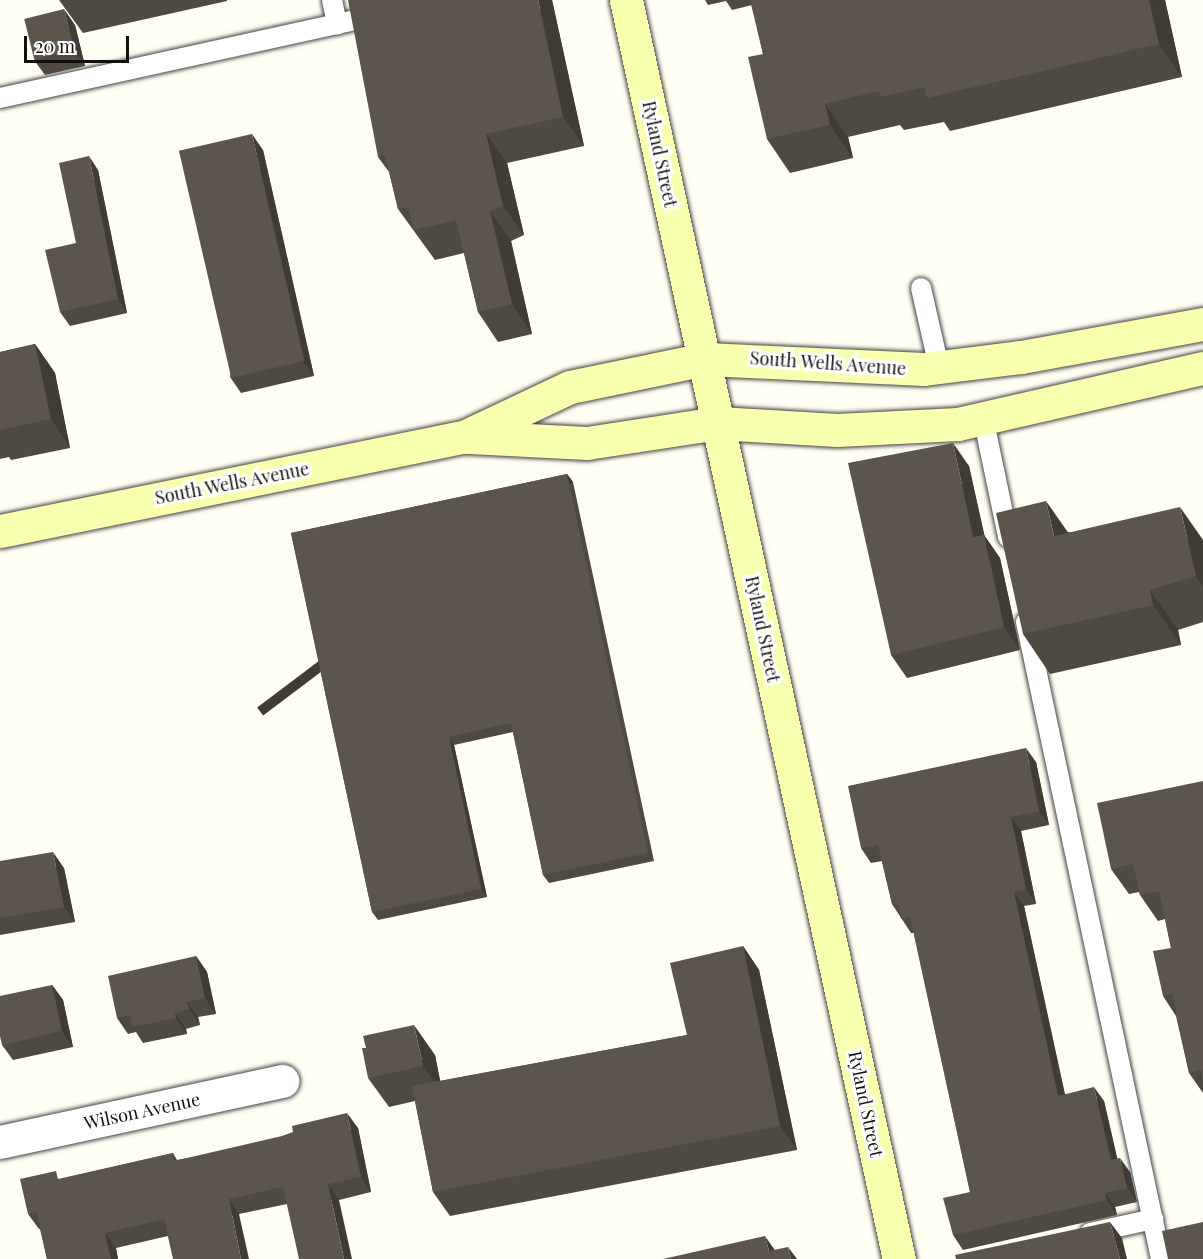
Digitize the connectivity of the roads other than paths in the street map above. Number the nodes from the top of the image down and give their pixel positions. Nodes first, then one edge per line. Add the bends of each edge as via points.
1 (332, 0) edge
2 (626, 0) edge
3 (400, 10) edge
4 (337, 24) junction
5 (0, 99) edge
6 (921, 288) dead end
7 (1203, 324) edge
8 (705, 359) junction
9 (939, 368) junction
10 (1203, 368) edge
11 (983, 417) junction
12 (718, 423) junction
13 (464, 437) junction
14 (0, 531) edge
15 (1012, 554) edge
16 (1021, 599) edge
17 (284, 1081) dead end
18 (0, 1142) edge
19 (1152, 1219) junction
20 (1073, 1236) edge
21 (899, 1259) edge
22 (1161, 1259) edge

1 - 4 lane
2 - 8 main road, Ryland Street
3 - 4 lane
4 - 5 lane
6 - 9 lane
7 - 9 main road, South Wells Avenue
8 - 9 main road, South Wells Avenue
8 - 12 main road, Ryland Street
8 - 13 main road, South Wells Avenue via 570,387
10 - 11 main road, South Wells Avenue
11 - 12 main road, South Wells Avenue via 897,429
11 - 15 lane
12 - 13 main road, South Wells Avenue via 587,443
12 - 21 main road, Ryland Street
13 - 14 main road, South Wells Avenue
16 - 19 lane
17 - 18 street, Wilson Avenue
19 - 20 lane
19 - 22 lane

